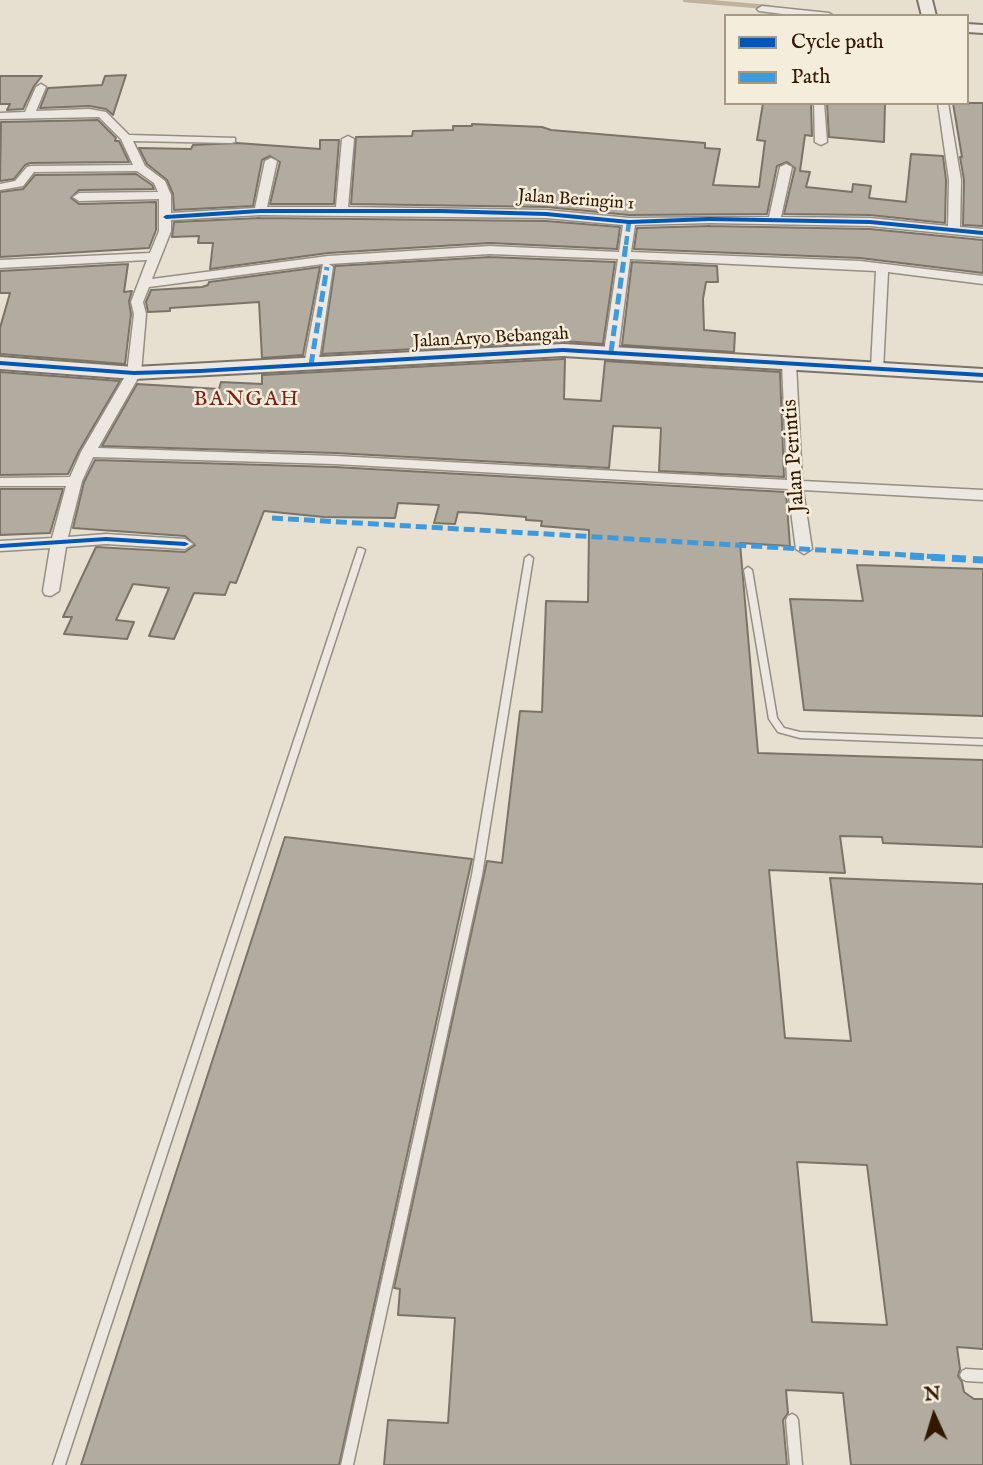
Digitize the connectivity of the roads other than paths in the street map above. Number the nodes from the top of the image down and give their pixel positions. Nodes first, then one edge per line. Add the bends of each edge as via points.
1 (762, 9) dead end
2 (806, 14) edge
3 (41, 87) dead end
4 (819, 105) edge
5 (943, 105) edge
6 (29, 115) junction
7 (0, 116) edge
8 (126, 138) junction
9 (348, 139) dead end
10 (231, 140) dead end
11 (821, 142) dead end
12 (271, 161) dead end
13 (786, 167) dead end
14 (140, 169) junction
15 (0, 187) edge
16 (165, 194) junction
17 (79, 197) dead end
18 (260, 211) junction
19 (342, 211) junction
20 (166, 217) junction
21 (774, 220) junction
22 (628, 222) junction
23 (954, 229) junction
24 (983, 233) edge
25 (625, 255) junction
26 (156, 256) junction
27 (0, 264) edge
28 (327, 267) dead end
29 (883, 267) junction
30 (983, 280) edge
31 (144, 284) junction
32 (611, 352) junction
33 (0, 363) edge
34 (789, 363) junction
35 (311, 365) junction
36 (878, 367) junction
37 (134, 373) junction
38 (983, 375) edge
39 (88, 452) junction
40 (75, 481) junction
41 (0, 482) edge
42 (795, 486) junction
43 (983, 495) edge
44 (59, 541) junction
45 (185, 544) dead end
46 (0, 546) edge
47 (804, 549) dead end
48 (361, 550) dead end
49 (529, 558) dead end
50 (748, 570) dead end
51 (51, 591) dead end
52 (983, 743) edge
53 (966, 1376) dead end
54 (983, 1377) edge
55 (792, 1420) dead end
56 (59, 1465) edge
57 (347, 1465) edge
58 (796, 1465) edge

1 - 2 street
3 - 6 street
4 - 11 street
5 - 23 street via 955,180
6 - 7 street
6 - 8 street via 89,112 106,116
8 - 10 street
8 - 14 street
9 - 19 street
12 - 18 street
13 - 21 street
14 - 15 street via 31,169 19,184
14 - 16 street via 159,181
16 - 17 street
16 - 20 street
18 - 19 street, Jalan Beringin 1
18 - 20 street, Jalan Beringin 1
19 - 22 street, Jalan Beringin 1 via 547,214
20 - 26 street
21 - 22 street, Jalan Beringin 1
21 - 23 street, Jalan Beringin 1
22 - 25 street
23 - 24 street, Jalan Beringin 1
25 - 29 street
25 - 31 street via 489,250 393,254
25 - 32 street
26 - 27 street
26 - 31 street
28 - 35 street
29 - 30 street
29 - 36 street
31 - 37 street via 137,302 140,314
32 - 34 street, Jalan Aryo Bebangah
32 - 35 street, Jalan Aryo Bebangah via 534,351
33 - 37 street, Jalan Aryo Bebangah
34 - 36 street, Jalan Aryo Bebangah
34 - 42 street, Jalan Perintis
35 - 37 street, Jalan Aryo Bebangah
36 - 38 street, Jalan Aryo Bebangah
37 - 39 street
39 - 40 street
39 - 42 street via 335,460
40 - 41 street
40 - 44 street
42 - 43 street
42 - 47 street, Jalan Perintis
44 - 45 street
44 - 46 street
44 - 51 street
48 - 56 lane
49 - 57 lane via 477,875
50 - 52 lane via 773,719 781,730 800,735
53 - 54 lane
55 - 58 lane

